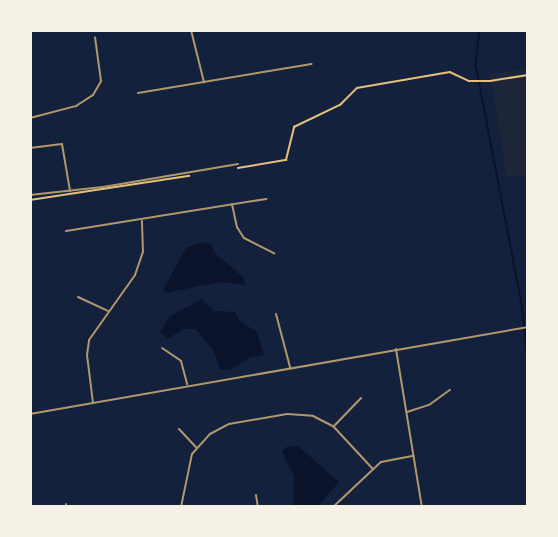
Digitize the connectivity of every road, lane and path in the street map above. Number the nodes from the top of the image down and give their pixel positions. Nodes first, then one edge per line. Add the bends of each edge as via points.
1 (191, 30) edge
2 (95, 37) dead end
3 (312, 64) dead end
4 (528, 75) edge
5 (204, 82) junction
6 (138, 93) dead end
7 (339, 106) dead end
8 (30, 117) edge
9 (30, 148) edge
10 (238, 164) dead end
11 (70, 191) junction
12 (30, 195) edge
13 (266, 199) dead end
14 (232, 204) junction
15 (142, 221) junction
16 (66, 231) dead end
17 (274, 253) dead end
18 (78, 297) dead end
19 (108, 311) junction
20 (276, 314) dead end
21 (528, 327) edge
22 (162, 348) dead end
23 (396, 349) junction
24 (290, 368) junction
25 (187, 384) junction
26 (450, 390) dead end
27 (361, 398) dead end
28 (93, 403) junction
29 (407, 412) junction
30 (30, 414) edge
31 (333, 426) junction
32 (179, 429) dead end
33 (196, 447) junction
34 (414, 456) junction
35 (373, 469) junction
36 (256, 495) dead end
37 (181, 507) edge
38 (258, 507) edge
39 (333, 507) edge
40 (422, 507) edge

1 - 5 street
2 - 8 street via 101,81 93,95 76,106
3 - 5 street
4 - 7 path via 470,81 450,72 357,88
5 - 6 street
9 - 11 street via 62,144
10 - 11 street
11 - 12 street
13 - 14 street
14 - 15 street
14 - 17 street via 244,238
15 - 16 street
15 - 19 street via 139,266
18 - 19 street
19 - 28 street via 88,347
20 - 24 street
21 - 23 street
22 - 25 street via 181,361
23 - 24 street
23 - 29 street
24 - 25 street
25 - 28 street
26 - 29 street via 429,405
27 - 31 street
28 - 30 street
29 - 34 street
31 - 33 street via 314,416 287,414 224,426
31 - 35 street
32 - 33 street
33 - 37 street via 186,470
34 - 35 street via 386,460
34 - 40 street
35 - 39 street
36 - 38 street

